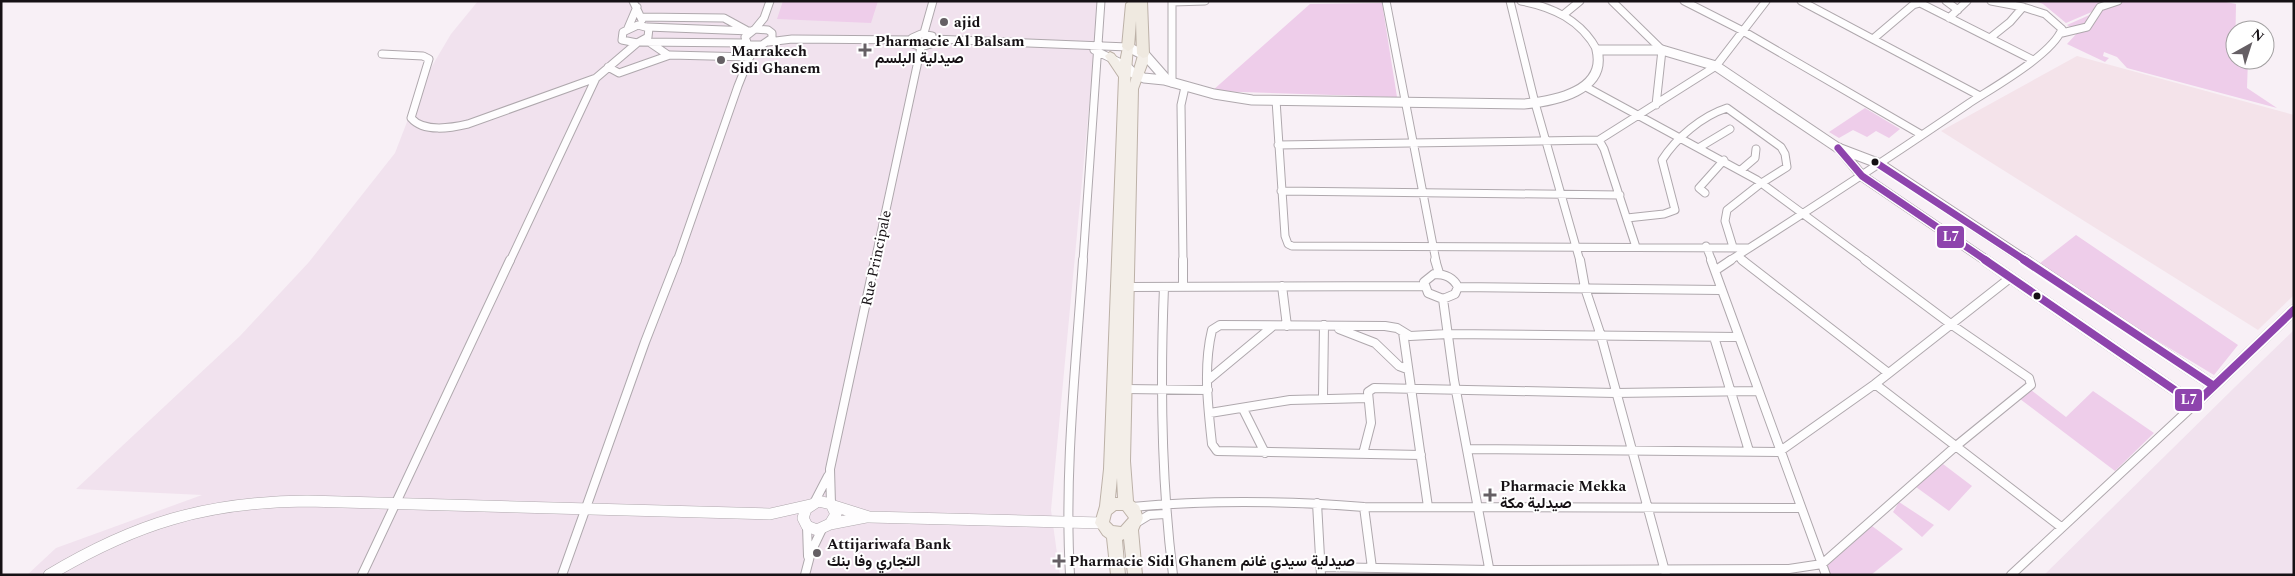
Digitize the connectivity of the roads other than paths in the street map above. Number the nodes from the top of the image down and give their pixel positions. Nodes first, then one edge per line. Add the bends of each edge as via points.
1 (770, 1) edge
2 (933, 1) edge
3 (1100, 1) edge
4 (1132, 1) edge
5 (1141, 1) edge
6 (1205, 1) edge
7 (1386, 1) edge
8 (1510, 1) edge
9 (1521, 1) edge
10 (1580, 1) edge
11 (1612, 1) edge
12 (1684, 1) edge
13 (1766, 1) edge
14 (1801, 1) edge
15 (1946, 1) edge
16 (1968, 1) edge
17 (1991, 1) edge
18 (2118, 1) edge
19 (1172, 2) edge
20 (635, 4) edge
21 (2023, 7) junction
22 (1958, 10) junction
23 (1563, 15) junction
24 (641, 17) junction
25 (764, 18) junction
26 (1949, 18) junction
27 (646, 26) junction
28 (628, 28) junction
29 (765, 29) junction
30 (751, 30) junction
31 (1743, 31) junction
32 (924, 33) junction
33 (2062, 33) junction
34 (772, 34) junction
35 (1990, 38) junction
36 (792, 39) junction
37 (1873, 39) junction
38 (912, 40) junction
39 (933, 40) junction
40 (624, 42) junction
41 (649, 42) junction
42 (639, 43) junction
43 (747, 44) junction
44 (765, 44) junction
45 (921, 47) junction
46 (1128, 47) junction
47 (1097, 48) junction
48 (1597, 50) junction
49 (1662, 50) junction
50 (382, 54) dead end
51 (1143, 54) junction
52 (668, 55) junction
53 (1110, 56) joint
54 (750, 57) junction
55 (2033, 60) junction
56 (615, 61) junction
57 (1716, 66) junction
58 (608, 67) junction
59 (1129, 73) junction
60 (596, 78) junction
61 (1170, 82) junction
62 (1185, 87) junction
63 (1586, 87) junction
64 (1980, 96) junction
65 (1276, 100) junction
66 (1405, 102) junction
67 (1535, 103) junction
68 (1656, 105) junction
69 (1639, 115) junction
70 (1730, 129) dead end
71 (1922, 135) junction
72 (1682, 137) junction
73 (1599, 140) junction
74 (1546, 142) junction
75 (1412, 143) junction
76 (1278, 145) junction
77 (1700, 147) junction
78 (1838, 148) junction
79 (1756, 149) dead end
80 (1724, 160) junction
81 (1880, 164) junction
82 (1741, 170) junction
83 (1862, 176) junction
84 (1760, 184) junction
85 (1281, 191) junction
86 (1422, 192) junction
87 (1704, 193) dead end
88 (1560, 194) junction
89 (1620, 195) junction
90 (1802, 215) junction
91 (1627, 218) junction
92 (1706, 246) junction
93 (1577, 247) junction
94 (1636, 247) junction
95 (1733, 247) junction
96 (1432, 248) junction
97 (1749, 248) junction
98 (1737, 256) junction
99 (1716, 270) junction
100 (1439, 273) junction
101 (2010, 278) junction
102 (1282, 286) junction
103 (1424, 286) junction
104 (1128, 287) junction
105 (1164, 287) junction
106 (1183, 287) junction
107 (1458, 287) junction
108 (1585, 288) junction
109 (1720, 290) junction
110 (1443, 299) junction
111 (2294, 310) edge
112 (1324, 325) junction
113 (1952, 325) junction
114 (1273, 326) junction
115 (1287, 326) junction
116 (1337, 326) junction
117 (1403, 332) junction
118 (1448, 334) junction
119 (1601, 336) junction
120 (1714, 337) junction
121 (1739, 337) junction
122 (1407, 369) junction
123 (1887, 372) junction
124 (1208, 380) junction
125 (1875, 384) junction
126 (2214, 386) junction
127 (1410, 388) junction
128 (1125, 389) junction
129 (1456, 389) junction
130 (1161, 390) junction
131 (1208, 390) junction
132 (1730, 390) junction
133 (1758, 391) junction
134 (1615, 393) junction
135 (1323, 396) junction
136 (1368, 398) junction
137 (2195, 404) junction
138 (1243, 409) junction
139 (1210, 413) junction
140 (1956, 446) junction
141 (1468, 449) junction
142 (1632, 449) junction
143 (1749, 451) junction
144 (1779, 452) junction
145 (1265, 453) junction
146 (1363, 454) junction
147 (1421, 455) junction
148 (830, 469) junction
149 (1317, 503) junction
150 (397, 504) junction
151 (812, 504) junction
152 (1164, 504) junction
153 (832, 505) junction
154 (1129, 506) junction
155 (1364, 507) junction
156 (1428, 507) junction
157 (1478, 507) junction
158 (1647, 507) junction
159 (1106, 508) junction
160 (1801, 508) junction
161 (584, 510) junction
162 (770, 514) junction
163 (1165, 514) junction
164 (869, 517) junction
165 (1067, 523) junction
166 (1102, 523) junction
167 (805, 524) junction
168 (826, 527) junction
169 (1133, 527) junction
170 (2061, 527) junction
171 (1114, 534) junction
172 (808, 563) junction
173 (1822, 564) junction
174 (1372, 568) junction
175 (1320, 571) edge
176 (1490, 572) edge
177 (1560, 572) edge
178 (1578, 572) edge
179 (1665, 572) edge
180 (1735, 572) edge
181 (49, 575) edge
182 (362, 575) edge
183 (562, 575) edge
184 (805, 575) edge
185 (1070, 575) edge
186 (1118, 575) edge
187 (1135, 575) edge
188 (1173, 575) edge
189 (1826, 575) edge
190 (2011, 575) edge

1 - 25 street
2 - 32 street
3 - 47 street
4 - 46 highway
5 - 51 highway
6 - 19 street
7 - 66 street
8 - 67 street
9 - 23 street
10 - 23 street
11 - 49 street
12 - 31 street
13 - 31 street
14 - 37 street
15 - 22 street
16 - 22 street
17 - 21 street
18 - 33 street via 2100,7 2087,27
19 - 61 street
20 - 24 street
20 - 28 street
21 - 33 street via 2057,23
21 - 35 street
22 - 26 street
23 - 48 street via 1585,31
24 - 27 street
24 - 30 street via 724,18
25 - 29 street
25 - 30 street
26 - 35 street
26 - 37 street via 1916,3
27 - 28 street
27 - 30 street
27 - 42 street via 650,35
28 - 40 street via 621,36
29 - 30 street
29 - 34 street
30 - 43 street via 745,37
31 - 57 street
31 - 71 street
32 - 38 street
32 - 39 street
33 - 55 street
34 - 36 street
34 - 44 street
35 - 55 street
36 - 38 street
36 - 44 street
37 - 64 street
38 - 45 street via 915,46
39 - 45 street
39 - 47 street via 1083,44
40 - 42 street
40 - 56 street
41 - 42 street
41 - 43 street
41 - 52 street
42 - 56 street
43 - 44 street
43 - 54 street
44 - 54 street
45 - 148 street, Rue Principale
46 - 47 street
46 - 51 street
46 - 59 main road
47 - 53 street
47 - 165 street
48 - 49 street
48 - 63 street via 1599,68
49 - 57 street
49 - 68 street
50 - 60 street via 429,59 411,118 415,124 424,126 448,128 468,124
51 - 59 main road via 1142,67
51 - 61 street
52 - 54 street
52 - 58 street via 619,73
53 - 59 main road
54 - 161 street
55 - 64 street
56 - 58 street
57 - 68 street
57 - 78 street
58 - 60 street
59 - 61 street
59 - 104 main road via 1133,89
59 - 159 main road via 1111,469
60 - 150 street
61 - 62 street
62 - 65 street via 1233,98
62 - 106 street via 1181,105
63 - 67 street
63 - 69 street
64 - 71 street
65 - 66 street
65 - 76 street
66 - 67 street
66 - 75 street
67 - 74 street
68 - 69 street
69 - 72 street
69 - 73 street
70 - 77 street
71 - 81 street
72 - 77 street
72 - 84 street via 1724,108 1730,110 1771,138 1785,154 1787,167
72 - 91 street via 1665,152 1662,160 1675,210
73 - 74 street
73 - 89 street
74 - 75 street
74 - 88 street
75 - 76 street
75 - 86 street
76 - 85 street
77 - 80 street
78 - 81 street
78 - 83 street
79 - 82 street via 1755,158
80 - 82 street
80 - 87 street via 1699,188
81 - 83 street
81 - 126 street
82 - 84 street
83 - 90 street
83 - 101 street
84 - 90 street
84 - 95 street via 1727,210 1725,221
85 - 86 street
85 - 96 street via 1285,236 1292,246
86 - 88 street
86 - 96 street
88 - 89 street
88 - 93 street
89 - 91 street
90 - 97 street
90 - 113 street
91 - 94 street
92 - 94 street
92 - 95 street
92 - 99 street
93 - 94 street
93 - 96 street
93 - 108 street
95 - 97 street
96 - 100 street
97 - 98 street
98 - 99 street
98 - 123 street
99 - 109 street
100 - 103 street via 1426,278
100 - 107 street via 1449,276
101 - 113 street
101 - 137 street
102 - 103 street
102 - 106 street
102 - 115 street
103 - 110 street via 1431,295
104 - 105 street
104 - 128 main road
105 - 106 street
105 - 130 street
107 - 108 street
107 - 110 street via 1452,297
108 - 109 street
108 - 119 street
109 - 121 street
110 - 118 street
111 - 126 street
112 - 115 street
112 - 116 street
112 - 135 street
113 - 123 street
113 - 140 street via 2029,378 2031,383 2029,388
114 - 115 street
114 - 124 street
114 - 124 street via 1220,325 1216,328 1210,340
116 - 117 street via 1393,326
116 - 122 street via 1367,338 1387,352 1400,367
117 - 118 street via 1410,336
117 - 122 street
118 - 119 street
118 - 129 street
119 - 120 street
119 - 134 street
120 - 121 street
120 - 132 street
121 - 133 street
122 - 127 street
123 - 125 street
124 - 131 street
125 - 140 street
125 - 144 street
126 - 137 street
127 - 129 street
127 - 136 street via 1374,388 1368,392
127 - 147 street
128 - 130 street
128 - 154 main road via 1123,472
129 - 134 street
129 - 141 street
130 - 131 street
130 - 152 street
131 - 139 street
132 - 133 street
132 - 134 street
132 - 143 street
133 - 144 street
134 - 142 street
135 - 136 street
135 - 138 street
136 - 146 street via 1371,423
137 - 170 street
138 - 139 street
138 - 145 street
139 - 145 street via 1215,450
140 - 170 street
140 - 173 street
141 - 142 street
141 - 157 street
142 - 143 street
142 - 158 street
143 - 144 street
144 - 160 street
145 - 146 street
146 - 147 street
147 - 156 street
148 - 151 street
148 - 153 street
149 - 152 street
149 - 155 street
149 - 175 street
150 - 161 street
150 - 181 street via 265,500 199,509 105,542
150 - 182 street
151 - 153 street via 823,501
151 - 162 street
151 - 167 street via 804,513
152 - 154 street
152 - 163 street
153 - 164 street
153 - 168 street via 836,514
154 - 159 main road via 1114,504
154 - 169 main road via 1136,514
155 - 156 street
155 - 174 street
156 - 157 street
157 - 158 street
157 - 176 street
158 - 160 street
158 - 179 street
159 - 166 main road
160 - 173 street
161 - 162 street
161 - 183 street
162 - 167 street
163 - 169 street via 1149,515
163 - 188 street
164 - 165 street
164 - 168 street
165 - 166 street
165 - 185 street
166 - 171 main road
167 - 168 street via 814,529
167 - 172 street
168 - 172 street
169 - 171 main road via 1123,534
169 - 187 main road
170 - 190 street
171 - 186 main road
172 - 184 street
173 - 180 street
173 - 189 street
174 - 175 street
174 - 176 street
176 - 177 street
177 - 178 street
178 - 179 street
179 - 180 street

